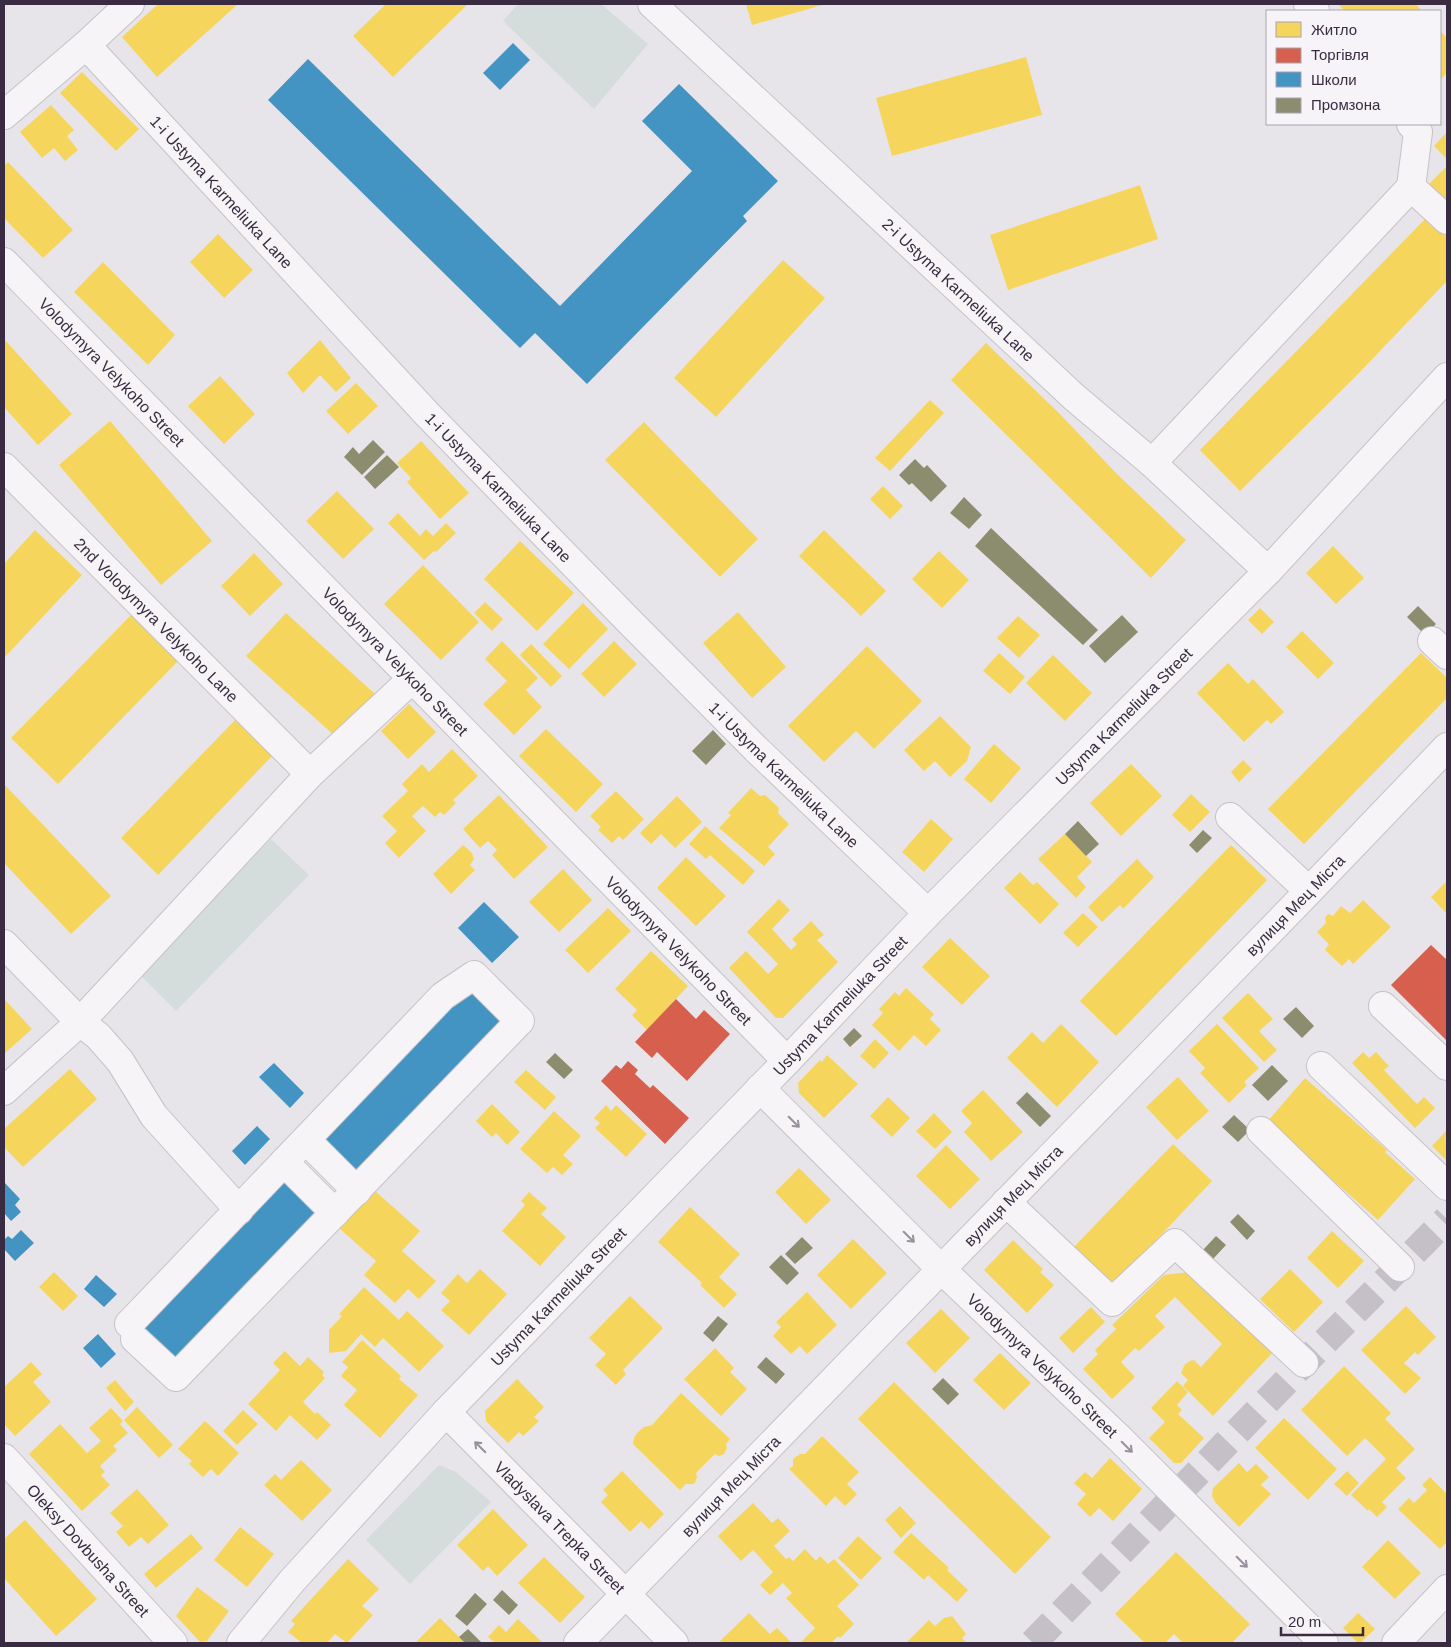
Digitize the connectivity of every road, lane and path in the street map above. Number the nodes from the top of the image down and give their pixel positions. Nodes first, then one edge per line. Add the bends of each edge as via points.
1 (130, 4) edge
2 (652, 4) edge
3 (86, 45) junction
4 (4, 116) edge
5 (1412, 125) edge
6 (1411, 187) junction
7 (1447, 220) edge
8 (4, 262) edge
9 (1447, 377) edge
10 (1152, 463) junction
11 (4, 467) edge
12 (1268, 571) junction
13 (412, 679) junction
14 (1447, 747) edge
15 (310, 774) junction
16 (1230, 816) dead end
17 (1309, 891) junction
18 (928, 912) junction
19 (8, 958) edge
20 (1383, 1006) dead end
21 (80, 1022) junction
22 (787, 1062) junction
23 (1321, 1066) dead end
24 (1447, 1066) edge
25 (760, 1088) junction
26 (4, 1091) edge
27 (1261, 1131) dead end
28 (306, 1140) junction
29 (284, 1162) junction
30 (1447, 1186) edge
31 (357, 1191) junction
32 (1006, 1202) junction
33 (238, 1210) junction
34 (335, 1213) junction
35 (1400, 1267) dead end
36 (941, 1269) junction
37 (1304, 1363) dead end
38 (446, 1412) junction
39 (4, 1458) edge
40 (1447, 1589) edge
41 (625, 1594) junction
42 (173, 1643) edge
43 (241, 1643) edge
44 (578, 1643) edge
45 (674, 1643) edge
46 (1324, 1643) edge
47 (1396, 1643) edge

1 - 3 street
2 - 10 street, 2-i Ustyma Karmeliuka Lane via 1074,398
3 - 4 street
3 - 18 street, 1-i Ustyma Karmeliuka Lane via 433,421 756,749
5 - 6 street via 1418,132
6 - 7 street
6 - 10 street
8 - 13 street, Volodymyra Velykoho Street
9 - 12 street, Ustyma Karmeliuka Street
10 - 12 street, 2-i Ustyma Karmeliuka Lane
11 - 15 street, 2nd Volodymyra Velykoho Lane
12 - 18 street, Ustyma Karmeliuka Street
13 - 15 street
13 - 22 street, Volodymyra Velykoho Street
14 - 17 street, вулиця Мец Міста
15 - 21 street
16 - 17 street
17 - 32 street, вулиця Мец Міста
18 - 22 street, Ustyma Karmeliuka Street
19 - 21 street
20 - 24 street
21 - 26 street
21 - 33 street via 98,1036 120,1061 154,1116
22 - 25 street, Ustyma Karmeliuka Street
23 - 30 street
25 -> 36 street, Volodymyra Velykoho Street
25 - 38 street, Ustyma Karmeliuka Street
27 - 35 street
28 - 29 street
28 - 31 street
28 - 31 street via 444,996 474,975 520,1021
29 - 33 street
29 - 34 street
31 - 34 street
32 - 36 street, вулиця Мец Міста
32 - 37 street via 1112,1302 1175,1243
33 - 34 street via 132,1331 176,1377
36 - 41 street, вулиця Мец Міста
36 -> 46 street, Volodymyra Velykoho Street via 1120,1439
41 -> 38 street, Vladyslava Trepka Street
38 - 43 street, Ustyma Karmeliuka Street via 292,1581
39 - 42 street, Oleksy Dovbusha Street
40 - 47 street
41 - 44 street, вулиця Мец Міста
41 - 45 street, Vladyslava Trepka Street

